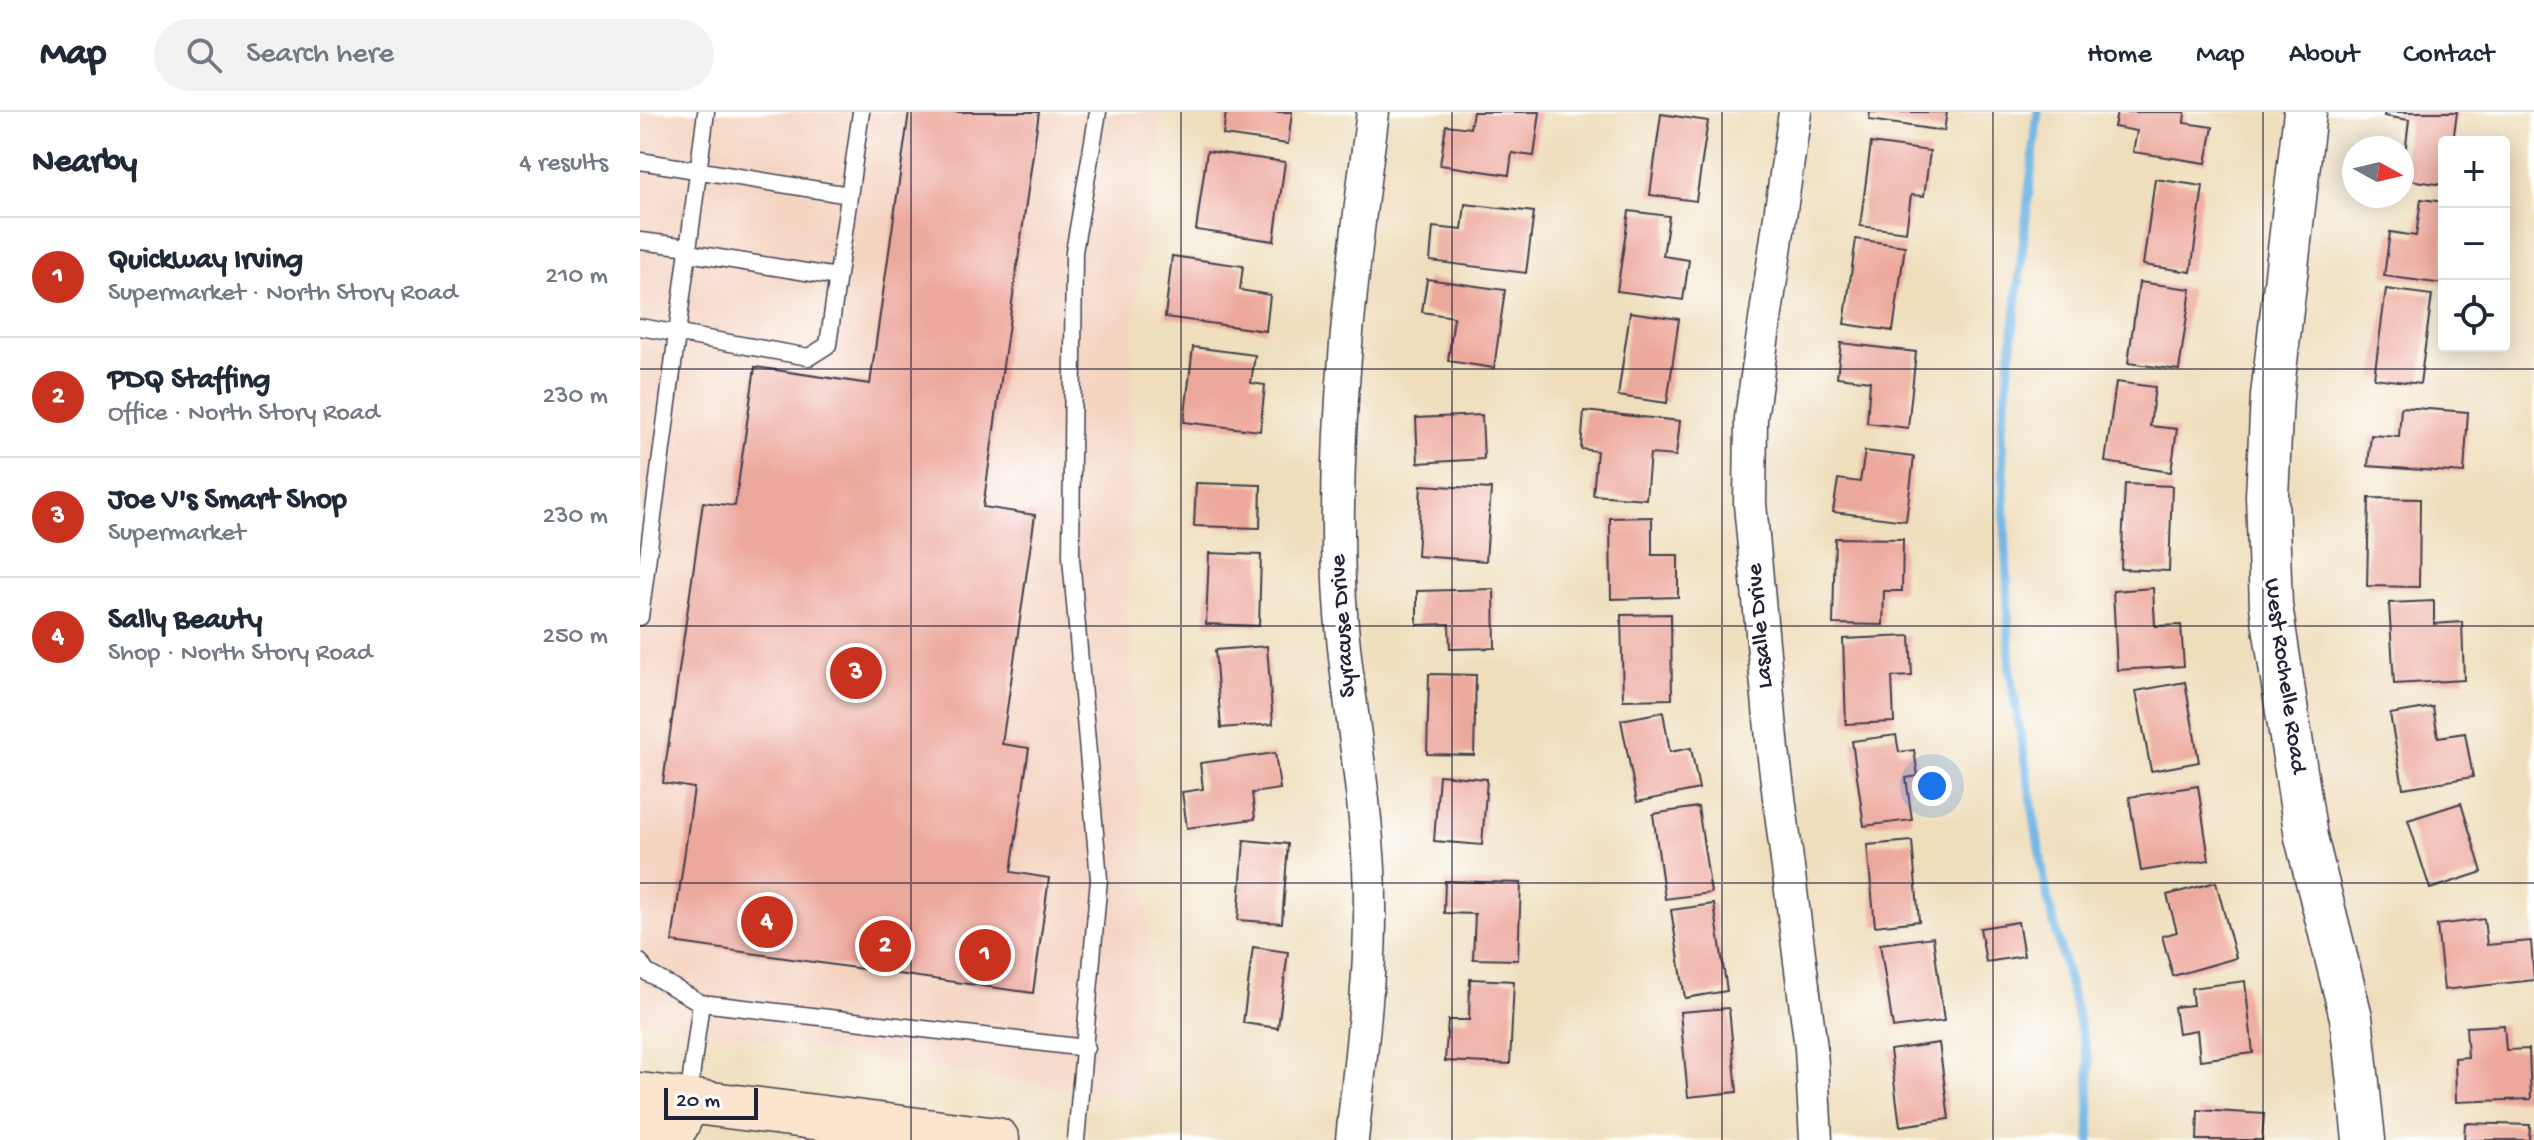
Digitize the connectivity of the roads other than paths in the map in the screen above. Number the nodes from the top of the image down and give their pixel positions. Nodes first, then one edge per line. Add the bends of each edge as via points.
1 (706, 112) edge
2 (861, 112) edge
3 (1098, 112) edge
4 (1373, 112) edge
5 (1795, 112) edge
6 (2305, 112) edge
7 (640, 161) edge
8 (699, 170) junction
9 (849, 195) junction
10 (640, 241) edge
11 (688, 250) junction
12 (837, 277) junction
13 (640, 327) edge
14 (678, 332) junction
15 (648, 494) edge
16 (640, 617) edge
17 (640, 962) edge
18 (701, 1003) junction
19 (1086, 1048) junction
20 (640, 1095) edge
21 (688, 1101) junction
22 (640, 1132) edge
23 (997, 1140) edge
24 (1076, 1140) edge
25 (1352, 1140) edge
26 (1816, 1140) edge
27 (2364, 1140) edge

1 - 8 lane
2 - 9 lane
3 - 19 lane via 1074,252 1071,558 1099,879
4 - 25 street, Syracuse Drive via 1349,286 1339,433 1340,595 1369,868 1366,1011
5 - 26 street, Lasalle Drive via 1751,418 1750,504 1773,750 1811,1048
6 - 27 street, West Rochelle Road via 2272,396 2267,496 2271,606 2306,837 2351,1017
7 - 8 lane
8 - 9 lane
8 - 11 lane
9 - 12 lane
10 - 11 lane
11 - 12 lane
11 - 14 lane
12 - 14 lane via 828,345 809,357
13 - 14 lane
14 - 15 lane
15 - 16 lane
17 - 18 lane via 646,972
18 - 19 lane
18 - 21 lane
19 - 24 lane
20 - 21 main road
21 - 22 main road via 676,1126
21 - 23 main road

